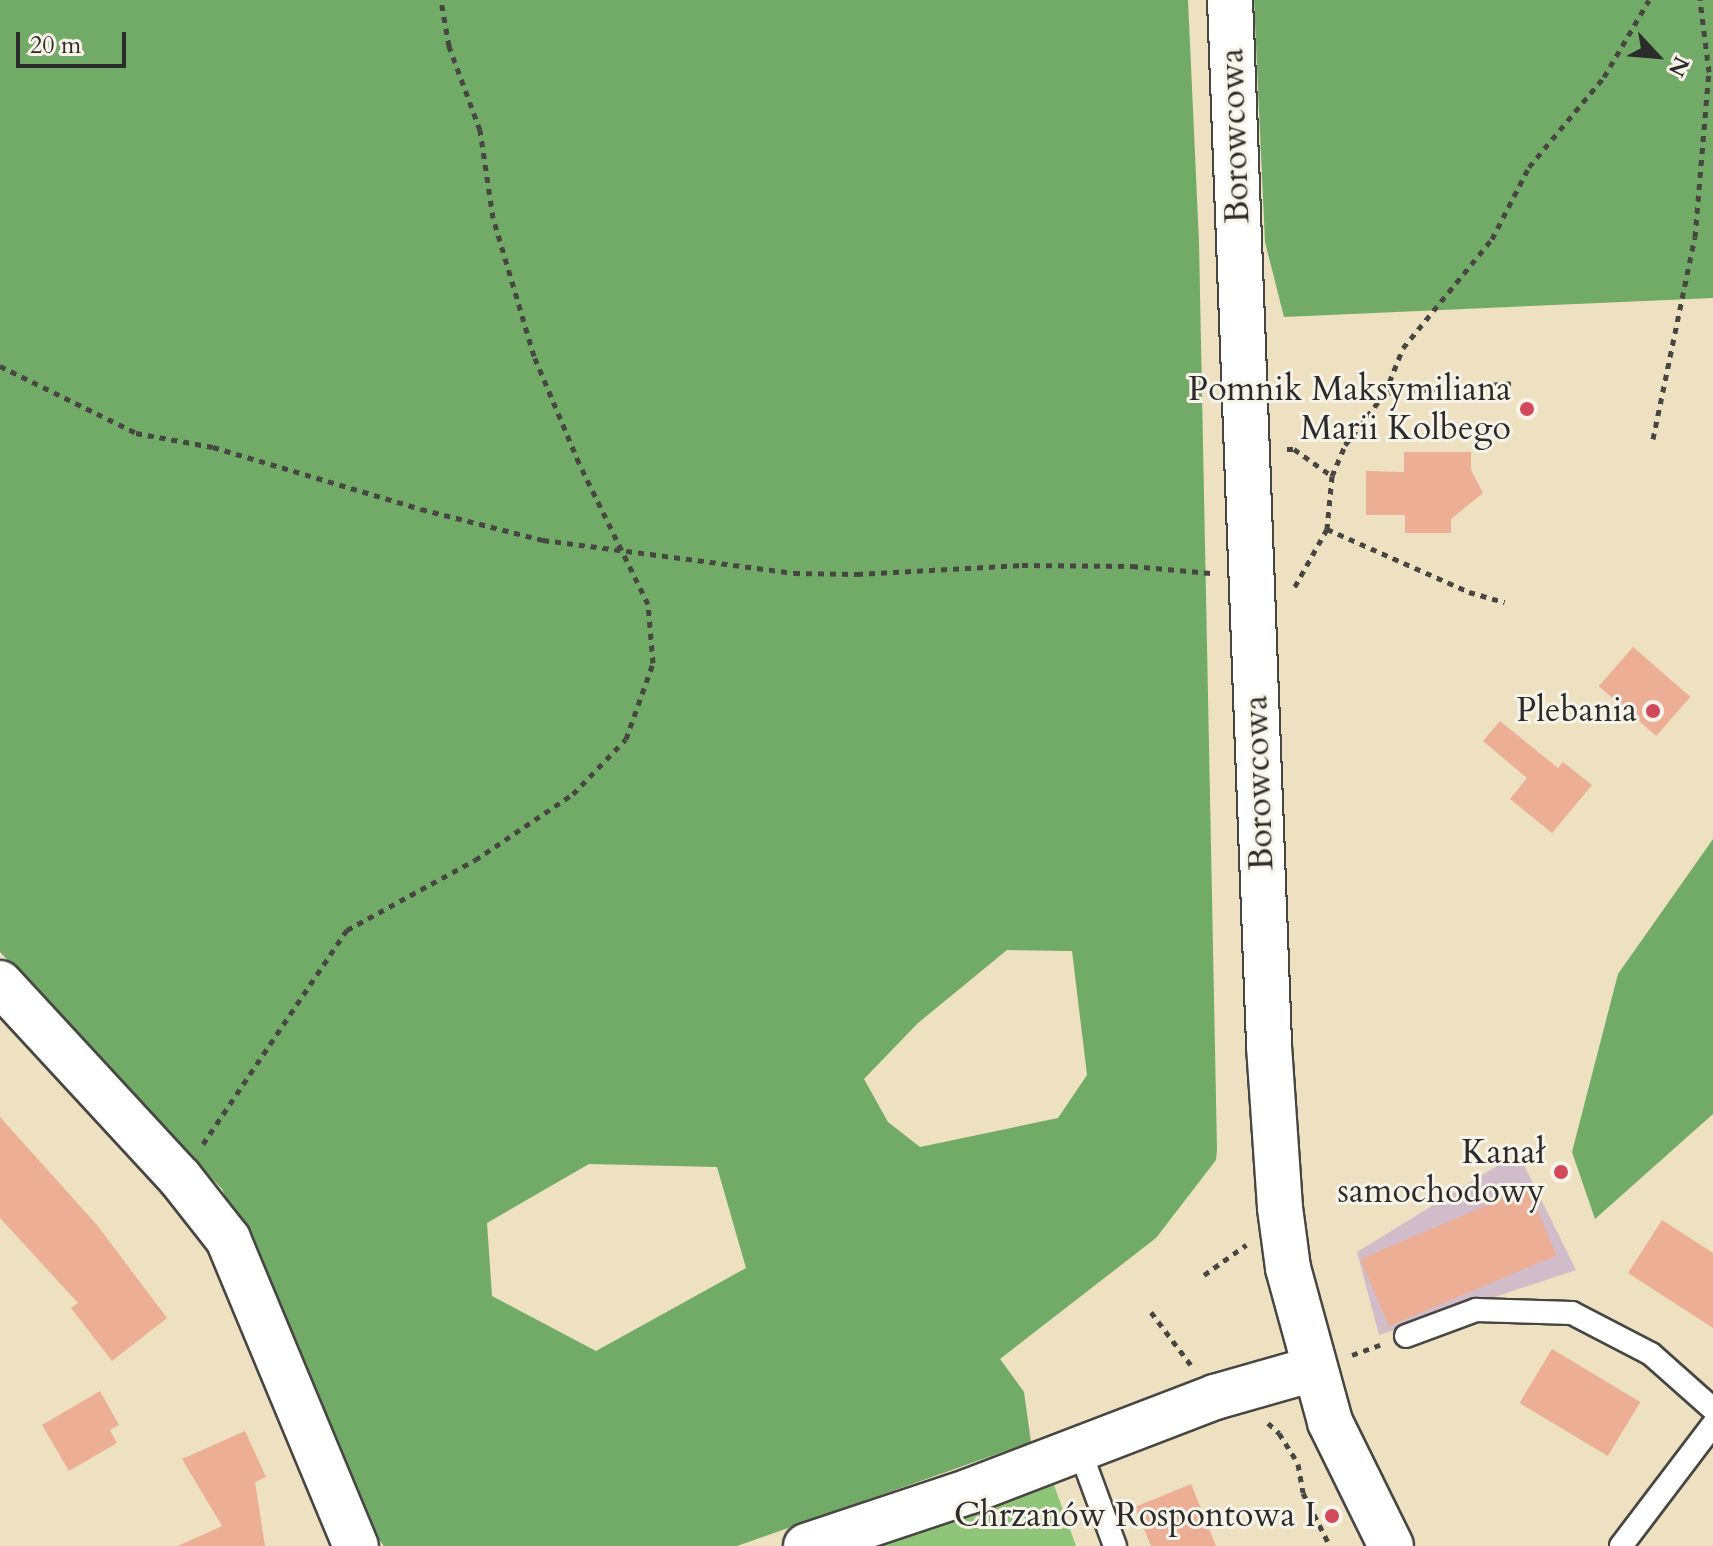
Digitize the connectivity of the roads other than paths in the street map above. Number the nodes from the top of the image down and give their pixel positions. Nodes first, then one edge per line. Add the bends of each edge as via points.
1 (1230, 0) edge
2 (0, 983) edge
3 (1406, 1336) road end
4 (1313, 1369) junction
5 (1713, 1409) edge
6 (1713, 1425) edge
7 (1079, 1448) junction
8 (1630, 1542) edge
9 (356, 1546) edge
10 (806, 1546) edge
11 (1115, 1546) edge
12 (1391, 1546) edge

1 - 4 street, Borowcowa via 1274,1146 1288,1268
2 - 9 street via 180,1178 228,1239
3 - 5 lane via 1476,1310 1572,1313 1651,1354
4 - 7 street via 1215,1397
4 - 12 street, Borowcowa via 1330,1422
6 - 8 lane
7 - 10 street
7 - 11 lane

